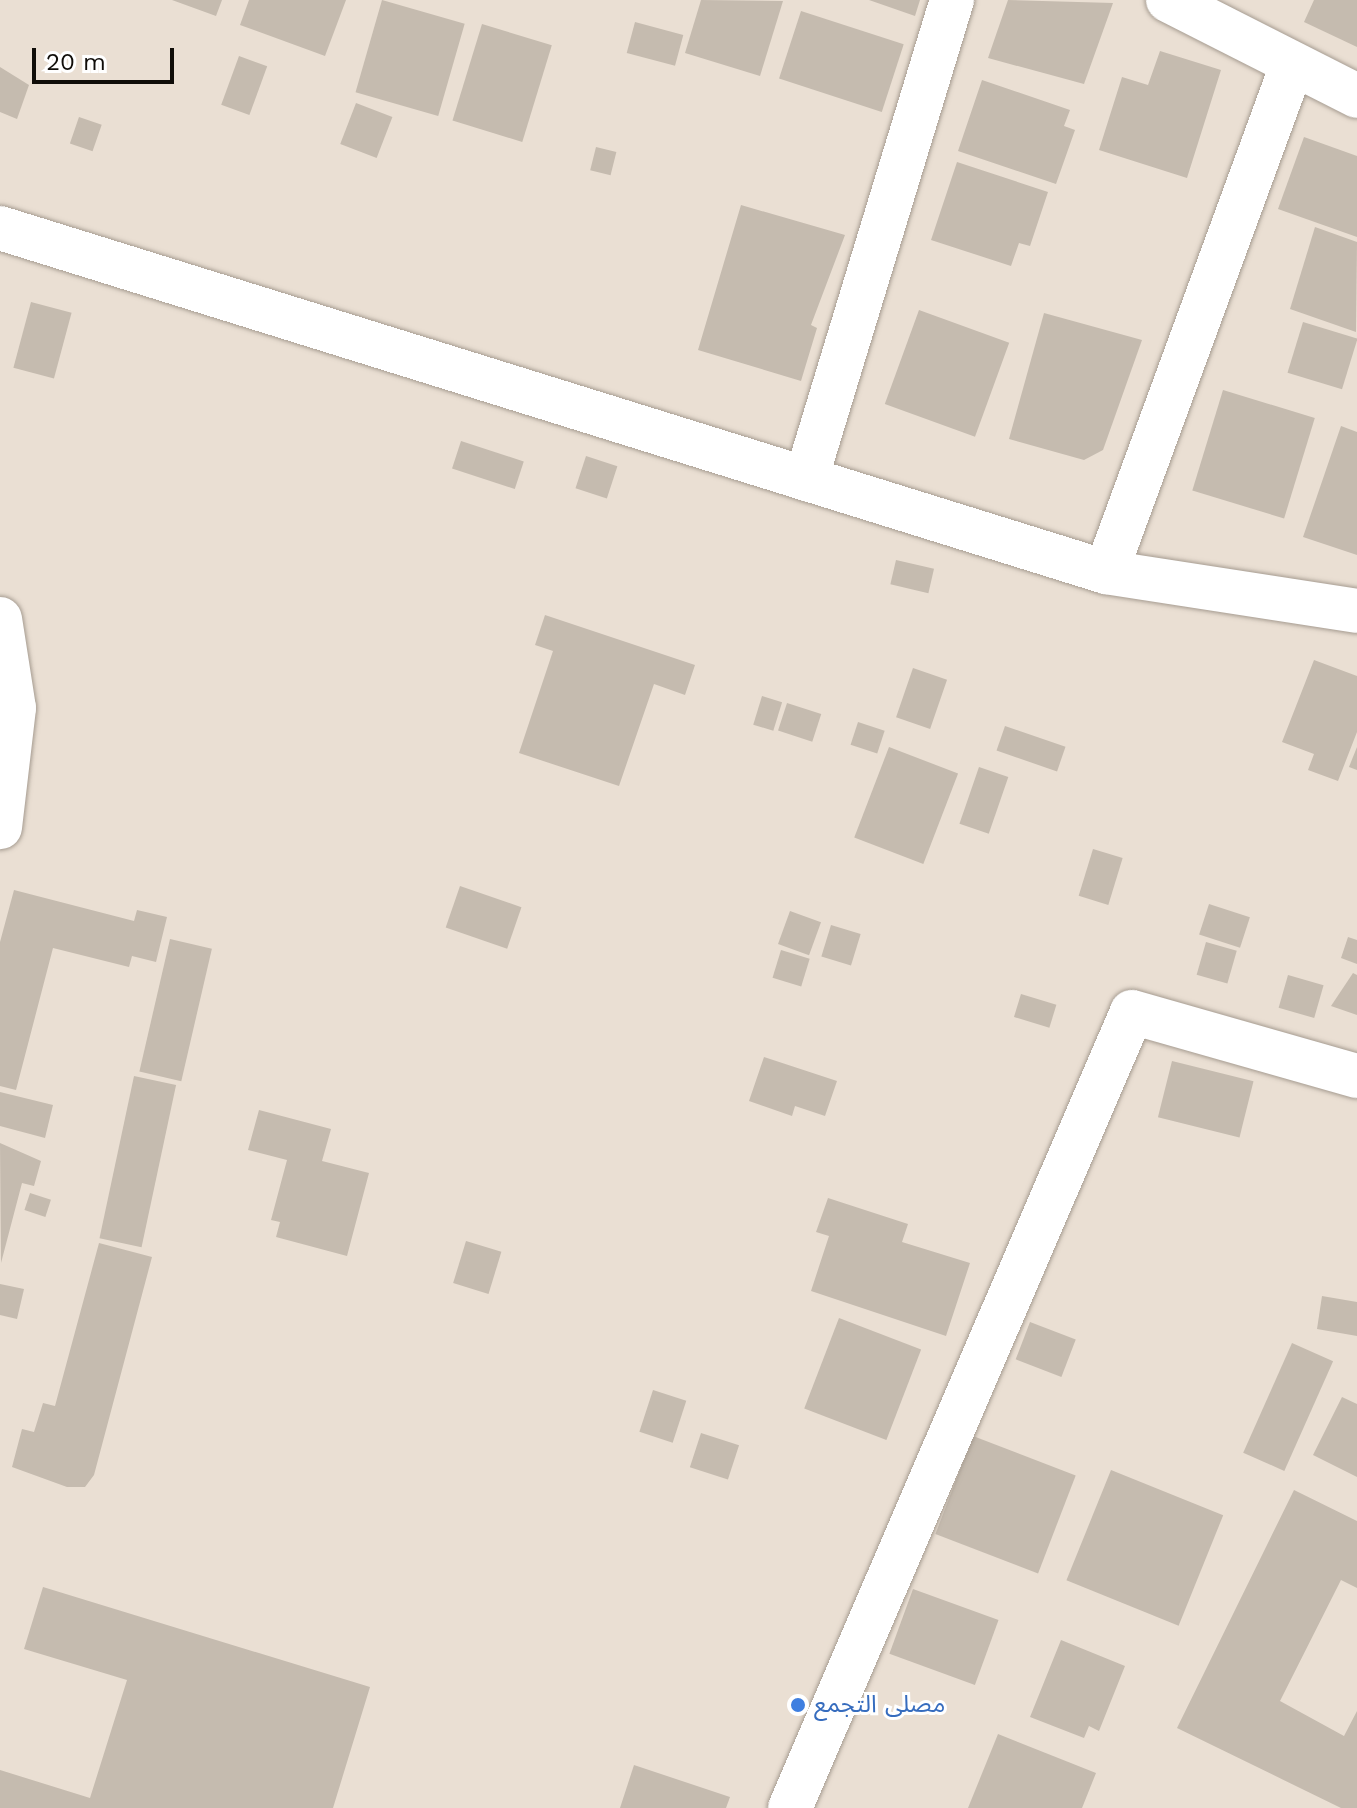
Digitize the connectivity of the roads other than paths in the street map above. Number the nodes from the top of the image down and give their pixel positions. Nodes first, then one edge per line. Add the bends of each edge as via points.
1 (952, 0) edge
2 (1168, 0) edge
3 (1291, 68) junction
4 (1357, 96) edge
5 (0, 228) edge
6 (806, 479) junction
7 (1106, 572) junction
8 (1357, 611) edge
9 (0, 619) edge
10 (0, 827) edge
11 (1357, 1076) edge
12 (790, 1808) edge

1 - 6 street
2 - 3 street
3 - 4 street
3 - 7 street
5 - 6 street
6 - 7 street
7 - 8 street
9 - 10 street via 14,708
11 - 12 street via 1132,1012

